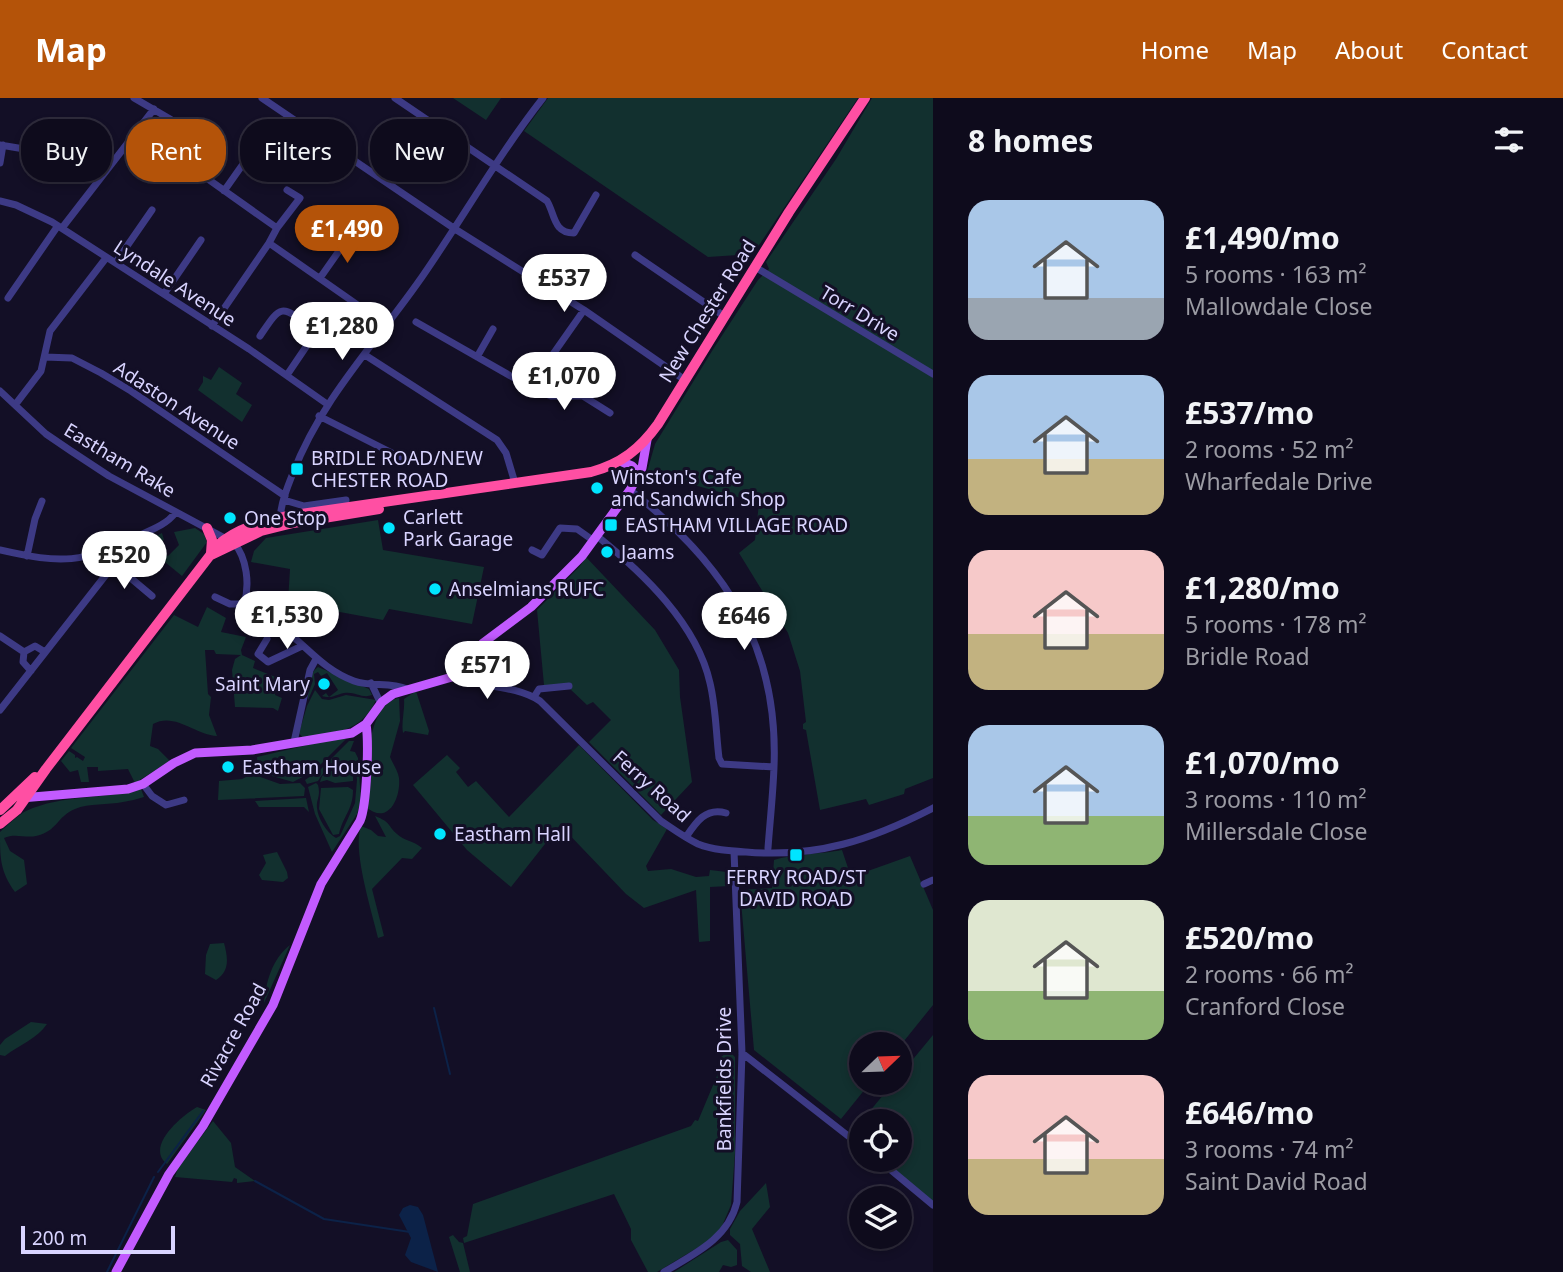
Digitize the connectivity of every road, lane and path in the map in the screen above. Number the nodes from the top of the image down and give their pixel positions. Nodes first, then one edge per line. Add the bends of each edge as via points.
1 (134, 98) edge
2 (262, 98) edge
3 (395, 98) edge
4 (542, 98) edge
5 (865, 98) edge
6 (155, 108) junction
7 (169, 119) edge
8 (2, 145) edge
9 (21, 148) edge
10 (0, 163) edge
11 (495, 165) junction
12 (240, 168) edge
13 (211, 182) edge
14 (287, 190) dead end
15 (224, 191) junction
16 (596, 195) dead end
17 (0, 201) edge
18 (152, 210) dead end
19 (59, 227) junction
20 (277, 228) junction
21 (455, 229) junction
22 (201, 240) dead end
23 (270, 243) junction
24 (373, 245) dead end
25 (635, 254) dead end
26 (106, 258) junction
27 (116, 262) junction
28 (755, 267) junction
29 (320, 278) junction
30 (164, 294) junction
31 (8, 298) dead end
32 (362, 308) dead end
33 (583, 310) junction
34 (724, 316) junction
35 (416, 322) dead end
36 (212, 326) junction
37 (493, 329) dead end
38 (260, 336) dead end
39 (365, 355) junction
40 (45, 357) junction
41 (477, 357) junction
42 (933, 374) edge
43 (287, 375) junction
44 (685, 380) junction
45 (530, 387) junction
46 (0, 391) edge
47 (327, 404) junction
48 (15, 405) junction
49 (610, 413) dead end
50 (319, 416) junction
51 (647, 440) junction
52 (636, 450) junction
53 (400, 457) dead end
54 (620, 461) junction
55 (639, 473) junction
56 (515, 483) junction
57 (630, 490) junction
58 (284, 499) junction
59 (346, 500) dead end
60 (408, 500) junction
61 (42, 501) dead end
62 (176, 512) junction
63 (293, 515) junction
64 (280, 522) junction
65 (207, 528) junction
66 (596, 538) junction
67 (231, 540) junction
68 (129, 541) junction
69 (0, 550) edge
70 (532, 550) dead end
71 (211, 555) junction
72 (27, 556) junction
73 (91, 557) junction
74 (114, 564) junction
75 (105, 576) junction
76 (152, 596) dead end
77 (215, 597) dead end
78 (244, 604) junction
79 (0, 636) edge
80 (267, 639) dead end
81 (302, 646) junction
82 (24, 652) junction
83 (45, 652) junction
84 (316, 659) junction
85 (30, 671) junction
86 (452, 677) junction
87 (371, 683) junction
88 (569, 686) dead end
89 (407, 689) junction
90 (534, 697) junction
91 (381, 704) junction
92 (0, 710) edge
93 (366, 724) junction
94 (294, 742) junction
95 (774, 767) junction
96 (46, 769) junction
97 (143, 784) junction
98 (36, 785) junction
99 (49, 797) junction
100 (20, 798) junction
101 (184, 800) dead end
102 (933, 808) edge
103 (723, 809) dead end
104 (0, 810) edge
105 (0, 824) edge
106 (686, 837) junction
107 (768, 848) dead end
108 (734, 851) junction
109 (933, 880) edge
110 (924, 884) dead end
111 (742, 1053) junction
112 (849, 1137) edge
113 (893, 1172) edge
114 (933, 1205) edge
115 (116, 1272) edge
116 (664, 1272) edge

1 - 6 street
2 - 21 street
3 - 11 street
4 - 11 street
5 - 28 highway, New Chester Road
6 - 7 street
6 - 19 street
8 - 9 street
8 - 10 street
11 - 16 street via 547,201 559,228 567,233 578,229
11 - 21 street
12 - 15 street
13 - 15 street
14 - 20 street via 300,198
15 - 20 street
17 - 19 street, Lyndale Avenue
18 - 27 street
19 - 26 street, Lyndale Avenue
19 - 31 street
20 - 23 street
21 - 33 street
21 - 39 street
22 - 30 street
23 - 29 street
23 - 36 street
24 - 29 street via 353,232
25 - 34 street
26 - 27 street, Lyndale Avenue
26 - 40 street via 50,331
27 - 30 street, Lyndale Avenue
28 - 34 highway, New Chester Road
28 - 42 street, Torr Drive
29 - 32 street
30 - 36 street, Lyndale Avenue
33 - 44 street
33 - 45 street
34 - 44 highway, New Chester Road
35 - 41 street
36 - 43 street, Lyndale Avenue
37 - 41 street
38 - 43 street via 281,310 309,328 310,341
39 - 47 street
39 - 56 street via 497,440
40 - 48 street via 41,371
40 - 58 street, Adaston Avenue via 72,358 101,373
41 - 45 street
43 - 47 street, Lyndale Avenue
44 - 51 highway, New Chester Road
45 - 49 street via 551,396 583,396
46 - 48 street, Eastham Rake
47 - 50 street
48 - 62 street, Eastham Rake via 71,451
50 - 53 street
50 - 58 street
51 - 52 highway, New Chester Road
51 - 55 main road
52 - 54 highway, New Chester Road
52 - 55 main road
54 - 55 main road
54 - 56 highway, New Chester Road via 591,472
55 - 57 main road
56 - 60 highway, New Chester Road
57 - 66 main road
57 - 95 street via 688,542 731,594 745,619 769,690
58 - 59 street via 304,506
58 - 63 street
58 - 64 street
60 - 63 highway, New Chester Road
60 - 64 highway, New Chester Road via 373,511
61 - 72 street
62 - 65 street, Eastham Rake
62 - 68 street via 165,523
63 - 64 highway, New Chester Road
64 - 67 highway, New Chester Road via 255,524
65 - 67 street, Eastham Rake
65 - 71 highway
66 - 70 street via 577,529 560,528 542,555
66 - 86 main road via 531,607 483,643
66 - 95 street via 625,559 658,593 694,639 710,682 722,764
67 - 71 highway, New Chester Road via 218,545
67 - 78 street via 240,550 246,570
68 - 73 street
68 - 74 street
69 - 72 street
71 - 96 highway, New Chester Road
72 - 73 street via 48,560
73 - 75 street
74 - 75 street
74 - 76 street
75 - 83 street
77 - 78 street
78 - 81 street
79 - 82 street
80 - 81 street via 258,654 268,662
81 - 84 street
82 - 83 street via 35,646
82 - 85 street via 23,662
83 - 85 street
84 - 87 street via 351,680
84 - 94 street
85 - 92 street
86 - 89 main road
86 - 90 street, Ferry Road
87 - 89 street
87 - 91 street
88 - 90 street via 539,689
89 - 91 main road
90 - 106 street, Ferry Road via 661,821
91 - 93 main road
93 - 94 main road via 352,733
93 - 115 main road, Rivacre Road via 365,811 321,884 273,1005 203,1126 169,1174
94 - 97 main road via 237,752 195,753
95 - 107 street
96 - 98 highway, New Chester Road
96 - 100 highway, New Chester Road
97 - 99 main road
97 - 101 street via 166,805
98 - 99 main road
98 - 100 highway, New Chester Road
99 - 100 main road
100 - 104 highway, New Chester Road
100 - 105 highway, New Chester Road via 17,810
102 - 108 street, Ferry Road via 896,827 837,847 768,854
103 - 106 street via 706,813
106 - 108 street, Ferry Road
108 - 111 street, Bankfields Drive
109 - 110 street
111 - 112 street
111 - 116 street, Bankfields Drive via 739,1186 734,1216 718,1237
113 - 114 street

